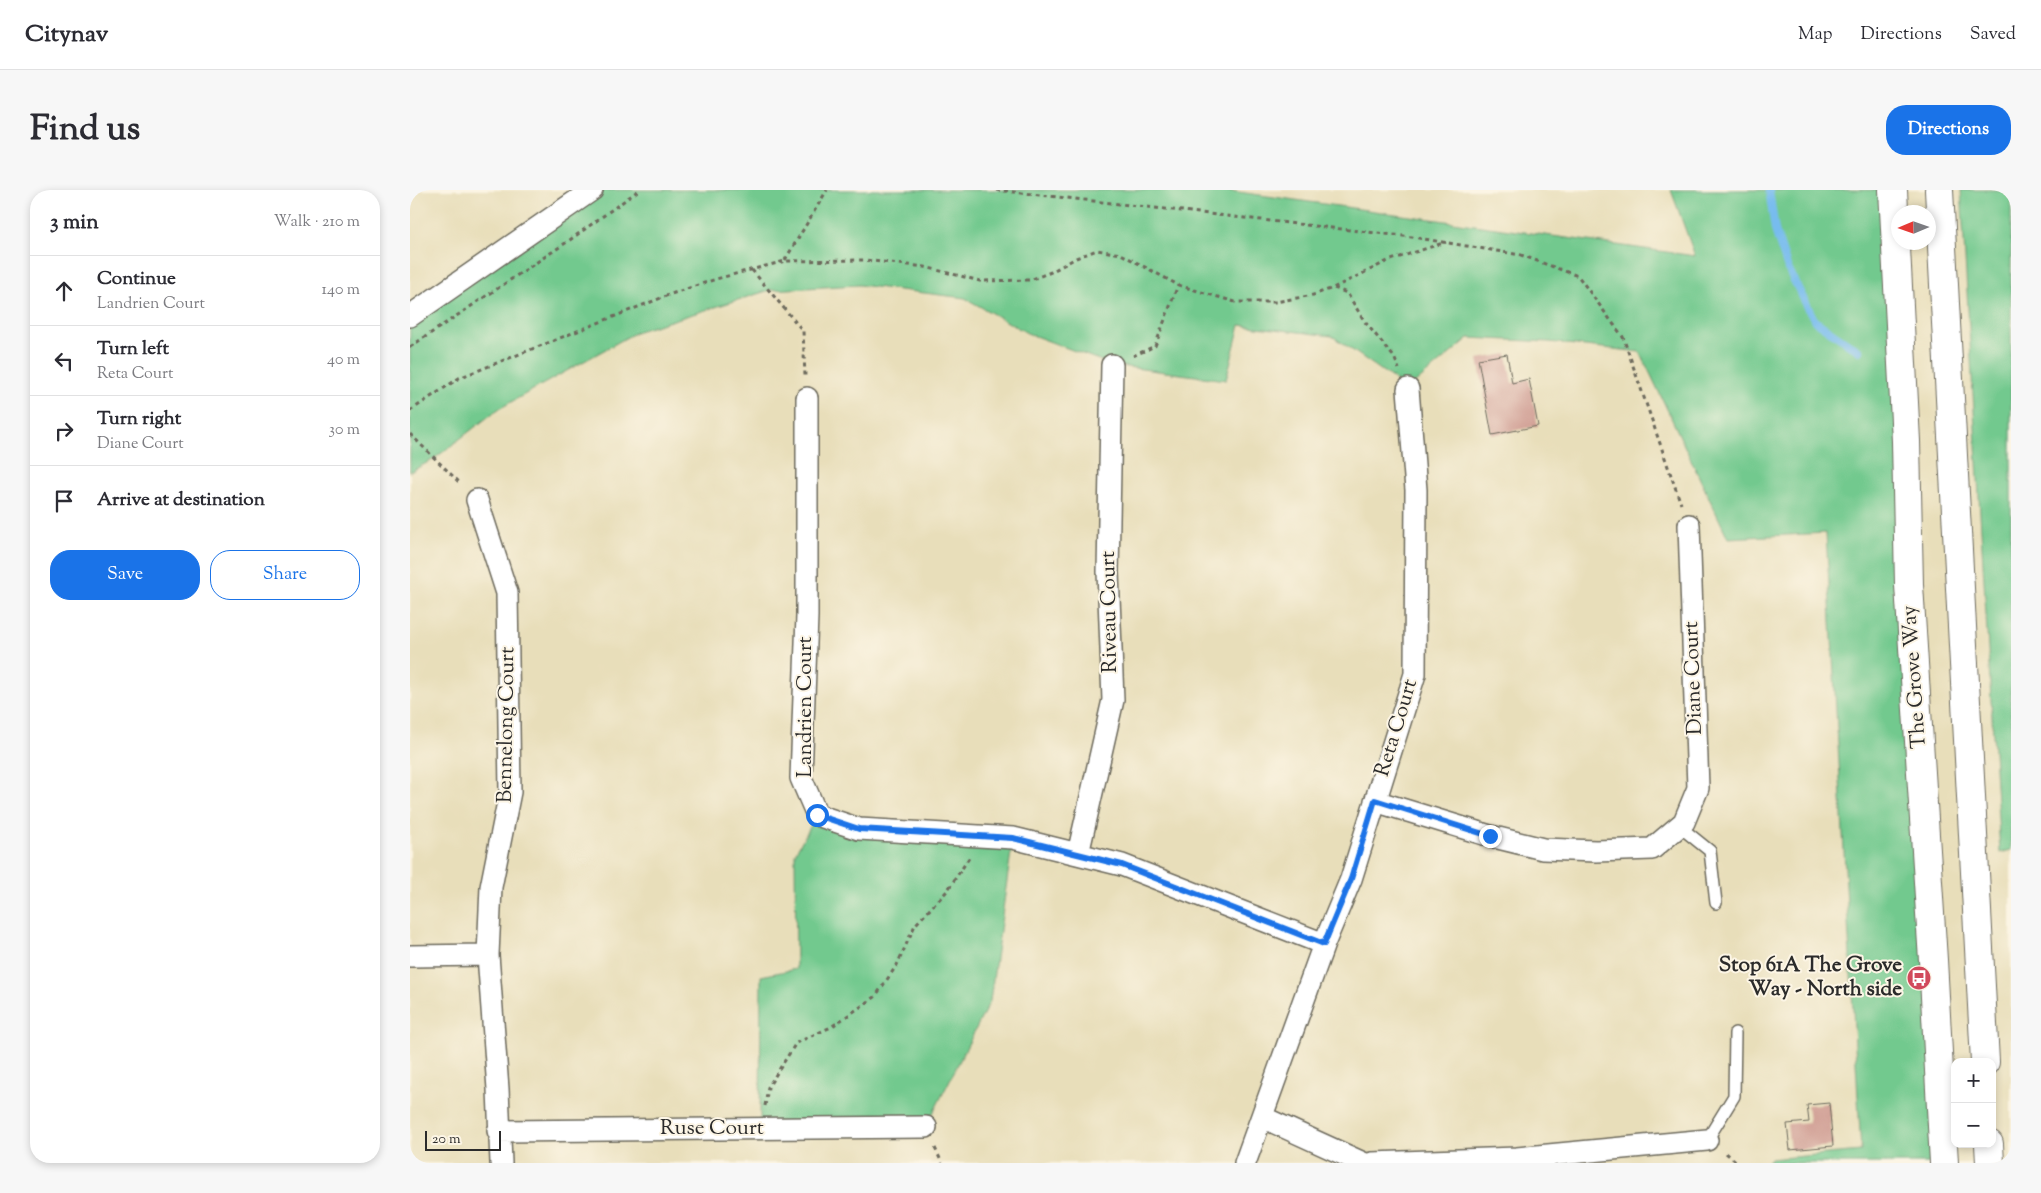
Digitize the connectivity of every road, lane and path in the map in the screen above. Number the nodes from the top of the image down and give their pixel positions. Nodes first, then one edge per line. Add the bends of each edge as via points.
1 (639, 190) edge
2 (826, 190) edge
3 (996, 190) edge
4 (1892, 190) edge
5 (1939, 190) edge
6 (585, 192) edge
7 (1446, 242) junction
8 (785, 261) junction
9 (752, 270) junction
10 (1178, 285) junction
11 (1333, 288) junction
12 (410, 316) edge
13 (410, 347) edge
14 (1112, 365) joint
15 (1408, 389) joint
16 (807, 398) joint
17 (410, 411) edge
18 (410, 434) edge
19 (478, 500) joint
20 (1689, 525) joint
21 (1375, 800) junction
22 (1679, 826) junction
23 (983, 837) junction
24 (1078, 854) junction
25 (1716, 903) dead end
26 (1324, 944) junction
27 (410, 956) edge
28 (488, 956) junction
29 (1735, 1033) dead end
30 (1985, 1058) edge
31 (1262, 1117) junction
32 (926, 1127) dead end
33 (760, 1128) junction
34 (498, 1130) junction
35 (1707, 1140) joint
36 (1990, 1148) edge
37 (501, 1163) edge
38 (1246, 1163) edge
39 (1363, 1163) edge
40 (1372, 1163) edge
41 (1944, 1163) edge
42 (1990, 1163) edge

1 - 13 path
2 - 8 path
3 - 7 path
4 - 41 main road, The Grove Way via 1906,441 1909,585
5 - 30 main road
6 - 12 street
7 - 11 path via 1388,261
7 - 20 path via 1521,255 1578,276 1623,337
8 - 9 path
8 - 10 path via 865,260 925,267 980,281 1030,280 1097,250 1121,254
9 - 16 path via 803,331
9 - 17 path via 672,294 459,378
10 - 11 path via 1235,302 1276,302
10 - 14 path via 1155,346
11 - 15 path via 1347,294 1394,357
14 - 24 street, Riveau Court via 1108,572 1113,700
15 - 21 street, Reta Court via 1416,490 1415,674
16 - 23 street, Landrien Court via 807,616 801,778 817,815 859,829
18 - 19 path
19 - 28 street, Bennelong Court via 507,593 510,792 491,887
20 - 22 street, Diane Court via 1698,788 1684,822
21 - 22 street, Diane Court via 1543,849 1652,849
21 - 26 street, Reta Court via 1351,879
22 - 25 lane via 1710,851
23 - 24 street, Landrien Court via 1013,838
23 - 33 path via 947,892 916,925 897,965 875,997 831,1027 796,1043 768,1088
24 - 26 street, Landrien Court via 1122,865
26 - 31 street, Reta Court
27 - 28 street
28 - 34 street, Bennelong Court
29 - 35 lane via 1734,1096
31 - 38 street, Reta Court
31 - 39 street
32 - 33 street, Ruse Court
33 - 34 street, Ruse Court
34 - 37 street, Bennelong Court
35 - 40 street via 1517,1158
36 - 42 main road

